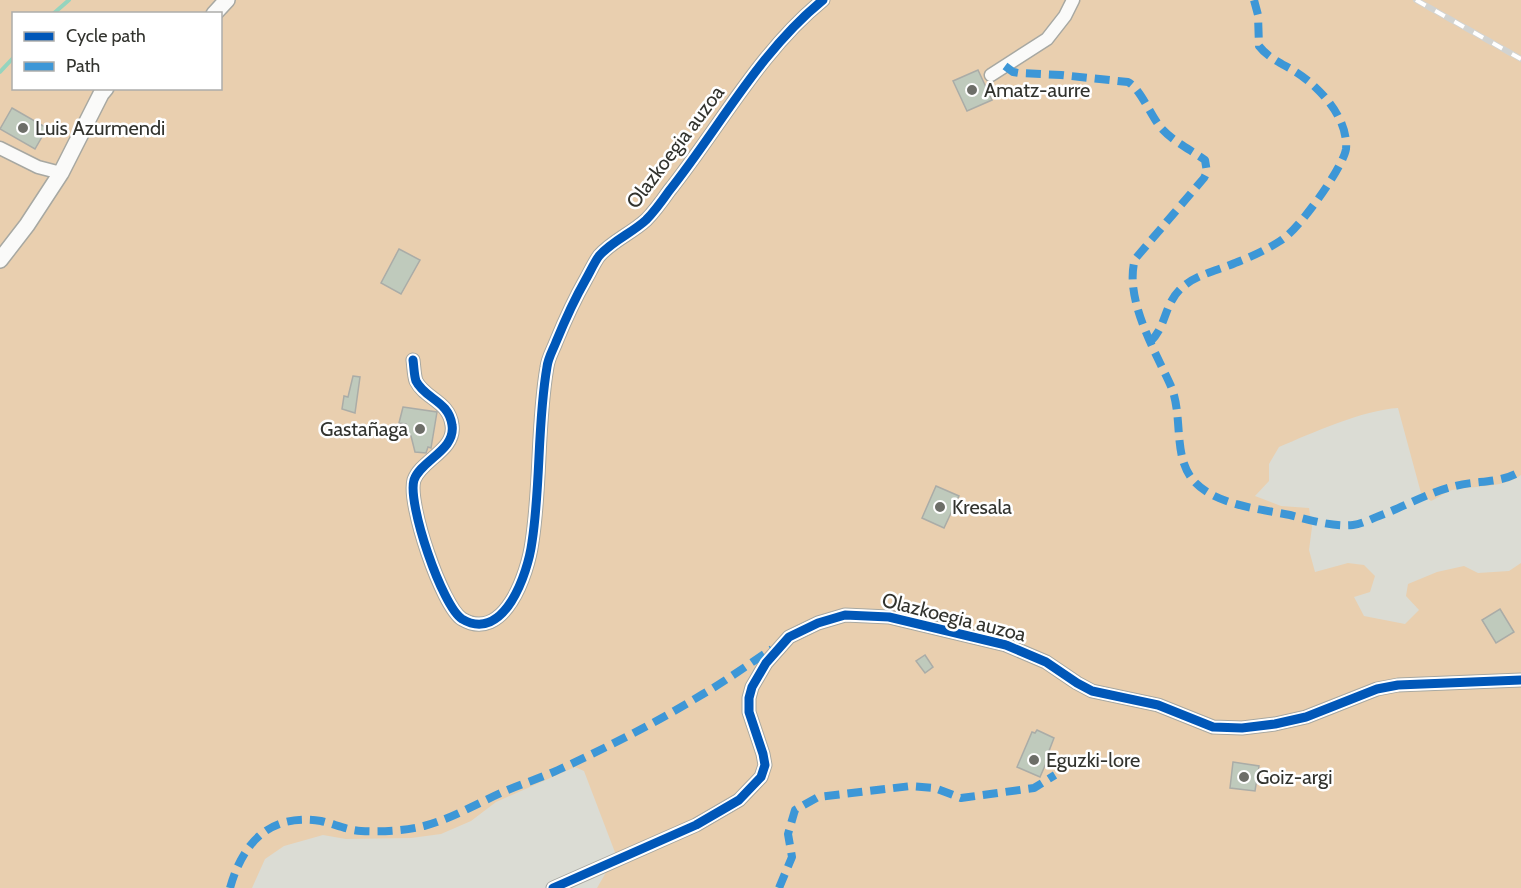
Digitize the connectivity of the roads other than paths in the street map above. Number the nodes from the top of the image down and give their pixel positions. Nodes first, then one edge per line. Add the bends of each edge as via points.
1 (227, 0) edge
2 (823, 0) edge
3 (1072, 0) edge
4 (216, 12) edge
5 (991, 75) dead end
6 (104, 90) edge
7 (0, 148) edge
8 (61, 173) junction
9 (0, 260) edge
10 (413, 360) dead end
11 (1521, 680) edge
12 (553, 888) edge

1 - 4 street
2 - 10 street, Olazkoegia auzoa via 805,14 767,58 645,220 600,256 569,309 547,364 532,544 512,599 500,617 489,623 463,619 455,613 432,565 416,516 413,483 419,470 443,449 453,426 441,402 425,393 415,379
3 - 5 street via 1047,39
6 - 8 street
7 - 8 street via 38,167
8 - 9 street
11 - 12 street, Olazkoegia auzoa via 1398,685 1377,689 1306,717 1242,728 1213,727 1158,705 1092,691 1046,662 1006,645 889,616 845,615 789,637 766,663 752,687 749,712 765,765 761,777 739,800 696,825

